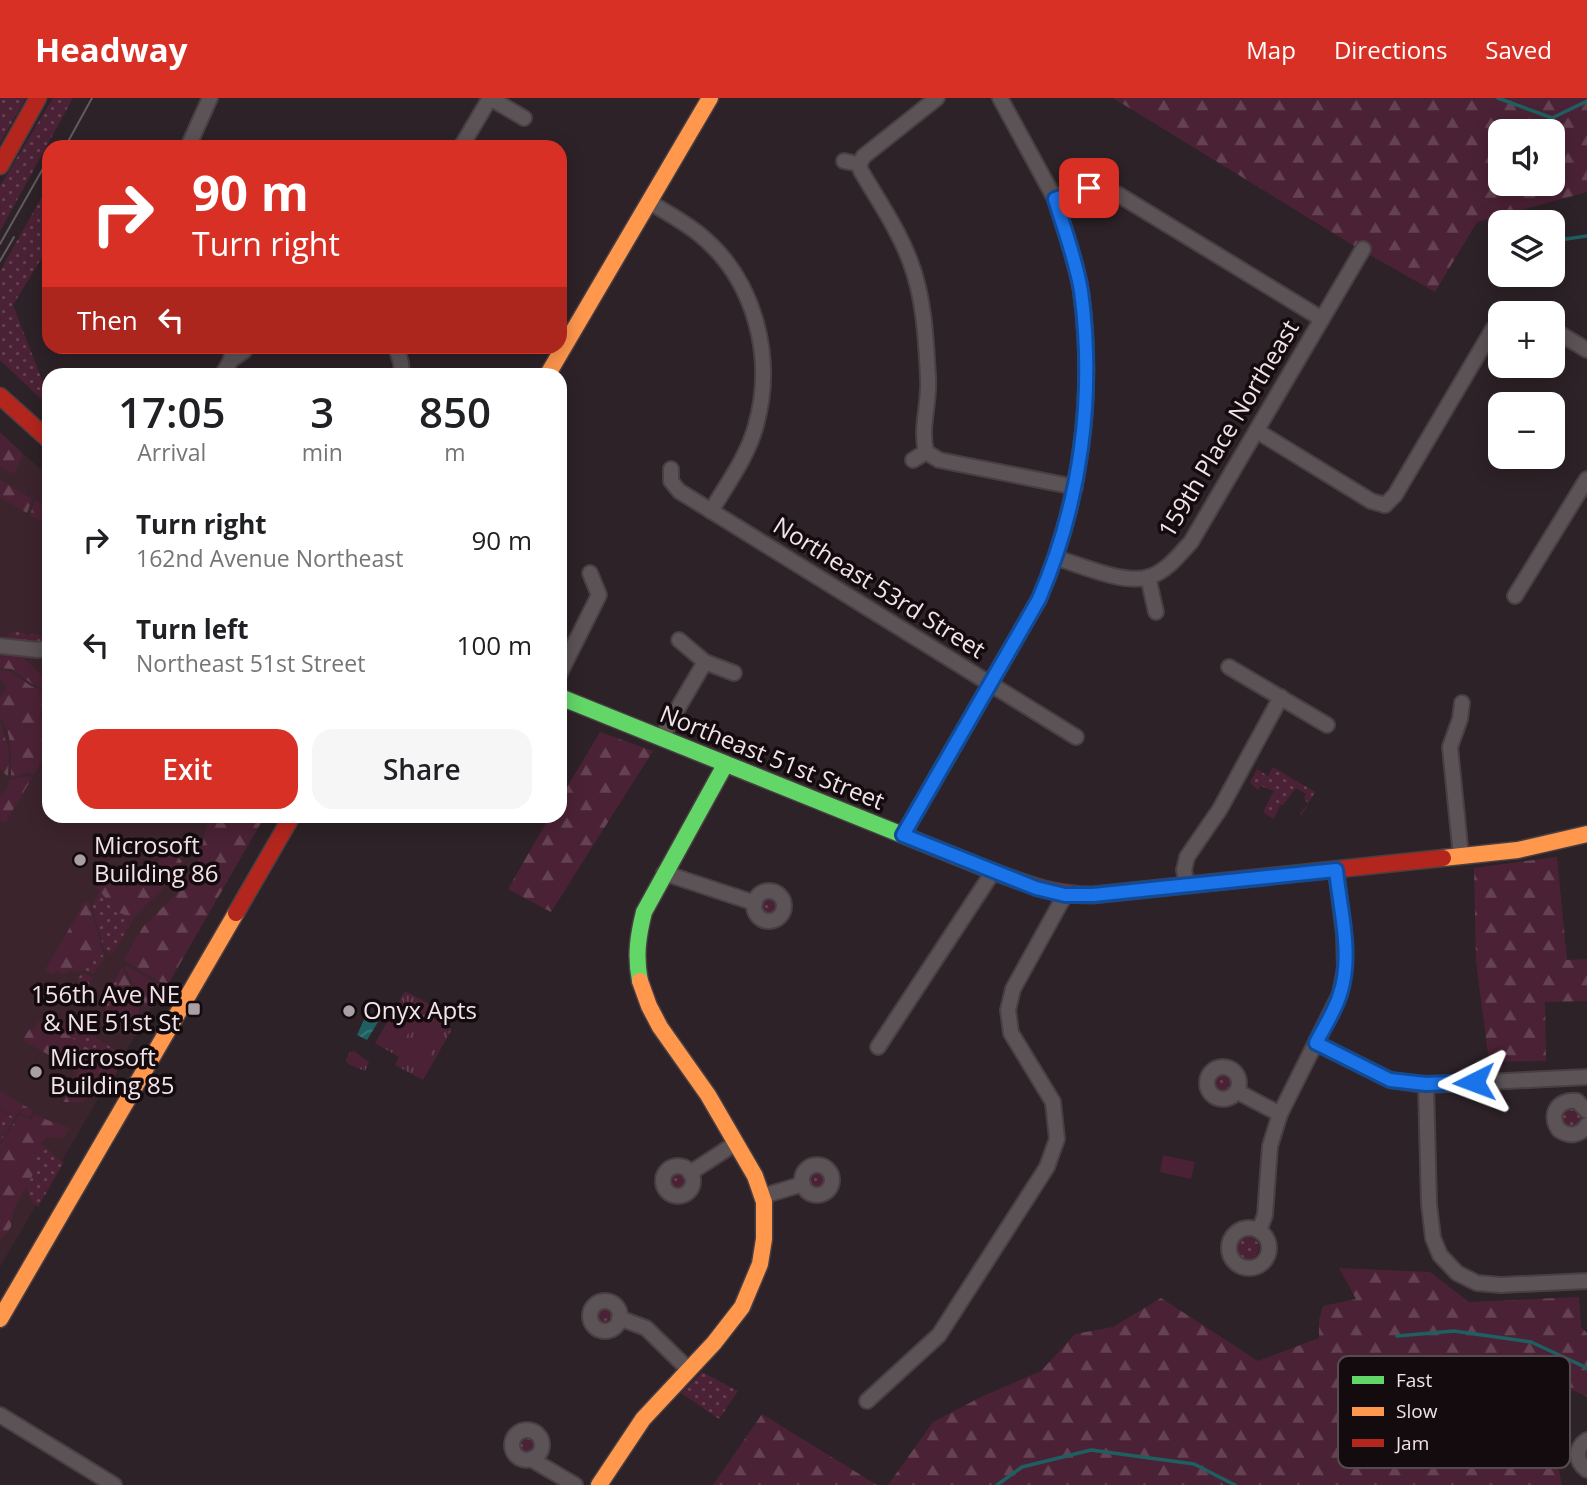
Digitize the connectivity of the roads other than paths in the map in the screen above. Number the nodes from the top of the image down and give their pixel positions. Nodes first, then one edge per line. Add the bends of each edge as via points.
1 (38, 98) edge
2 (210, 98) edge
3 (710, 98) edge
4 (937, 98) edge
5 (1000, 98) edge
6 (486, 100) edge
7 (524, 118) dead end
8 (191, 140) edge
9 (465, 140) edge
10 (844, 161) dead end
11 (859, 164) junction
12 (0, 166) edge
13 (1055, 199) junction
14 (649, 202) junction
15 (1363, 249) dead end
16 (1322, 319) junction
17 (1565, 336) edge
18 (1488, 337) edge
19 (567, 342) edge
20 (1587, 350) edge
21 (0, 396) edge
22 (1257, 431) junction
23 (42, 434) edge
24 (671, 469) dead end
25 (1587, 479) edge
26 (1075, 487) junction
27 (711, 511) junction
28 (1057, 558) junction
29 (590, 573) dead end
30 (1148, 577) junction
31 (1515, 596) dead end
32 (1156, 612) dead end
33 (678, 640) dead end
34 (0, 646) edge
35 (42, 649) edge
36 (567, 659) edge
37 (705, 662) junction
38 (1229, 667) dead end
39 (734, 673) dead end
40 (990, 685) junction
41 (1281, 697) junction
42 (567, 700) edge
43 (1462, 703) dead end
44 (1327, 725) dead end
45 (1076, 737) dead end
46 (663, 739) junction
47 (725, 765) junction
48 (288, 823) edge
49 (1587, 834) edge
50 (903, 835) junction
51 (1461, 856) junction
52 (1336, 870) junction
53 (991, 871) junction
54 (664, 873) junction
55 (1187, 885) junction
56 (1065, 895) junction
57 (755, 903) dead end
58 (1316, 1043) junction
59 (878, 1047) dead end
60 (1587, 1077) edge
61 (1569, 1078) junction
62 (1426, 1084) junction
63 (1238, 1091) dead end
64 (1571, 1101) junction
65 (1587, 1111) edge
66 (1280, 1114) junction
67 (1587, 1125) edge
68 (736, 1143) junction
69 (690, 1173) dead end
70 (803, 1184) dead end
71 (763, 1196) junction
72 (1259, 1231) dead end
73 (1587, 1281) edge
74 (619, 1318) dead end
75 (0, 1319) edge
76 (688, 1369) junction
77 (867, 1401) dead end
78 (0, 1415) edge
79 (1587, 1440) edge
80 (534, 1458) dead end
81 (1587, 1470) edge
82 (114, 1485) edge
83 (575, 1485) edge
84 (599, 1485) edge

1 - 12 main road
2 - 8 street
3 - 14 main road
4 - 11 street
5 - 13 street
6 - 7 street
6 - 9 street
10 - 11 street
11 - 26 street via 894,226 919,294 928,371 919,456
13 - 16 street via 1089,188 1119,195
13 - 26 street via 1081,290 1087,376
14 - 19 main road
14 - 27 street via 699,234 720,255 759,327 764,361 756,427
15 - 16 street, 159th Place Northeast
16 - 22 street, 159th Place Northeast
17 - 20 street
18 - 22 street via 1386,510
21 - 23 main road
22 - 30 street, 159th Place Northeast via 1191,542 1173,562
24 - 27 street, Northeast 53rd Street via 671,481 679,491
25 - 31 street
26 - 28 street
27 - 40 street, Northeast 53rd Street
28 - 30 street via 1128,579
28 - 40 street
29 - 36 street via 599,595
30 - 32 street
33 - 37 street
34 - 35 street
37 - 39 street
37 - 46 street
38 - 41 street
40 - 45 street, Northeast 53rd Street
40 - 50 street
41 - 44 street
41 - 55 street via 1220,809 1187,857
42 - 46 main road, Northeast 51st Street
43 - 51 street via 1450,747
46 - 47 main road, Northeast 51st Street
47 - 50 main road, Northeast 51st Street
47 - 54 main road
48 - 75 main road
49 - 51 main road, Northeast 51st Street via 1532,848
50 - 53 main road, Northeast 51st Street
51 - 52 main road, Northeast 51st Street
52 - 55 main road, Northeast 51st Street
52 - 58 street via 1345,968 1340,994
53 - 56 main road, Northeast 51st Street
53 - 59 street
54 - 57 street
54 - 68 main road via 636,933 634,956 642,995
55 - 56 main road, Northeast 51st Street
56 - 77 street via 1013,989 1008,1010 1011,1033 1053,1102 1057,1139 1046,1167 939,1335
58 - 62 street via 1390,1080
58 - 66 street
60 - 61 street
61 - 62 street
61 - 64 street
62 - 73 street via 1429,1204 1440,1255 1457,1273 1477,1283
63 - 66 street
64 - 65 street
64 - 67 street via 1561,1103 1554,1113 1559,1130 1575,1135
66 - 72 street via 1270,1146 1265,1215
68 - 69 street
68 - 71 main road
70 - 71 street
71 - 76 main road via 760,1262 750,1292 726,1332
74 - 76 street via 646,1328
76 - 84 main road via 648,1413
78 - 82 street
79 - 81 street via 1577,1456
80 - 83 street

